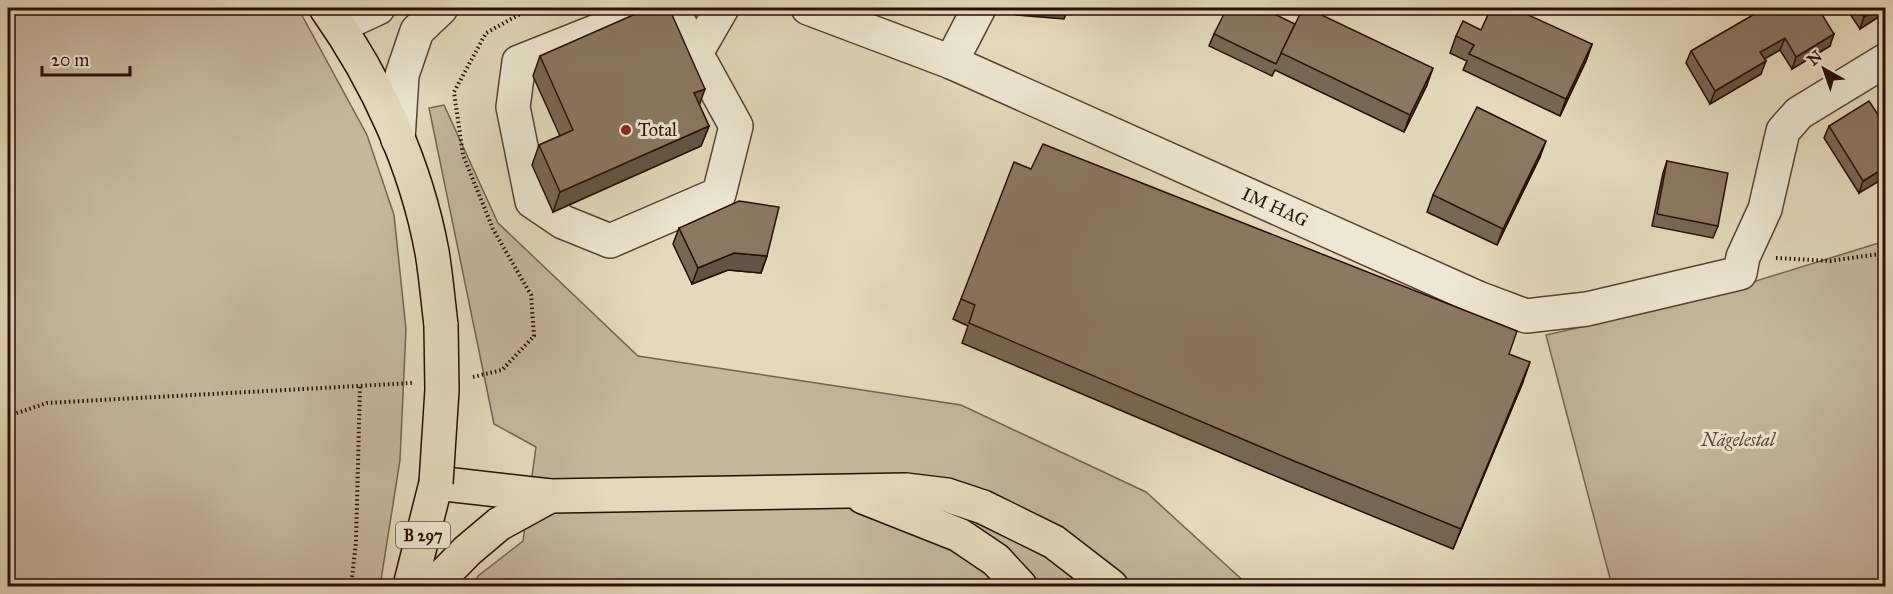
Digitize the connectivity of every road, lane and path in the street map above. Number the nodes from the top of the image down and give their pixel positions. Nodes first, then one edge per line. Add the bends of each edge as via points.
1 (378, 8) edge
2 (441, 8) edge
3 (531, 8) edge
4 (655, 8) edge
5 (671, 8) edge
6 (722, 8) edge
7 (808, 8) edge
8 (979, 8) edge
9 (333, 17) edge
10 (696, 53) junction
11 (1886, 60) edge
12 (951, 62) junction
13 (398, 140) junction
14 (1886, 253) edge
15 (1743, 257) junction
16 (466, 379) dead end
17 (419, 382) dead end
18 (360, 386) junction
19 (8, 416) edge
20 (436, 483) junction
21 (850, 492) junction
22 (549, 496) junction
23 (351, 586) edge
24 (410, 586) edge
25 (433, 586) edge
26 (1020, 586) edge
27 (1111, 586) edge

1 - 9 street
2 - 13 street via 417,31 402,75
3 - 16 path via 486,33 454,92 463,155 493,229 531,295 534,336 502,370
4 - 10 street via 519,62 513,107 532,201 562,222 610,241 719,194 736,126
5 - 10 street
6 - 10 street
7 - 12 street, IM HAG
8 - 12 street
9 - 13 main road via 372,84
11 - 15 street via 1799,113 1783,131 1764,209
12 - 15 street, IM HAG via 1526,316 1587,309 1740,273
13 - 20 main road, bridge via 416,188 432,252 441,325 442,390
14 - 15 path via 1830,261
17 - 18 path
18 - 19 path via 47,403
18 - 23 path via 356,542
20 - 22 main road
20 - 24 main road, B 297
21 - 22 main road
21 - 26 main road via 959,535 996,560
21 - 27 main road via 906,490 947,495 983,507 1054,542
22 - 25 main road via 499,524

